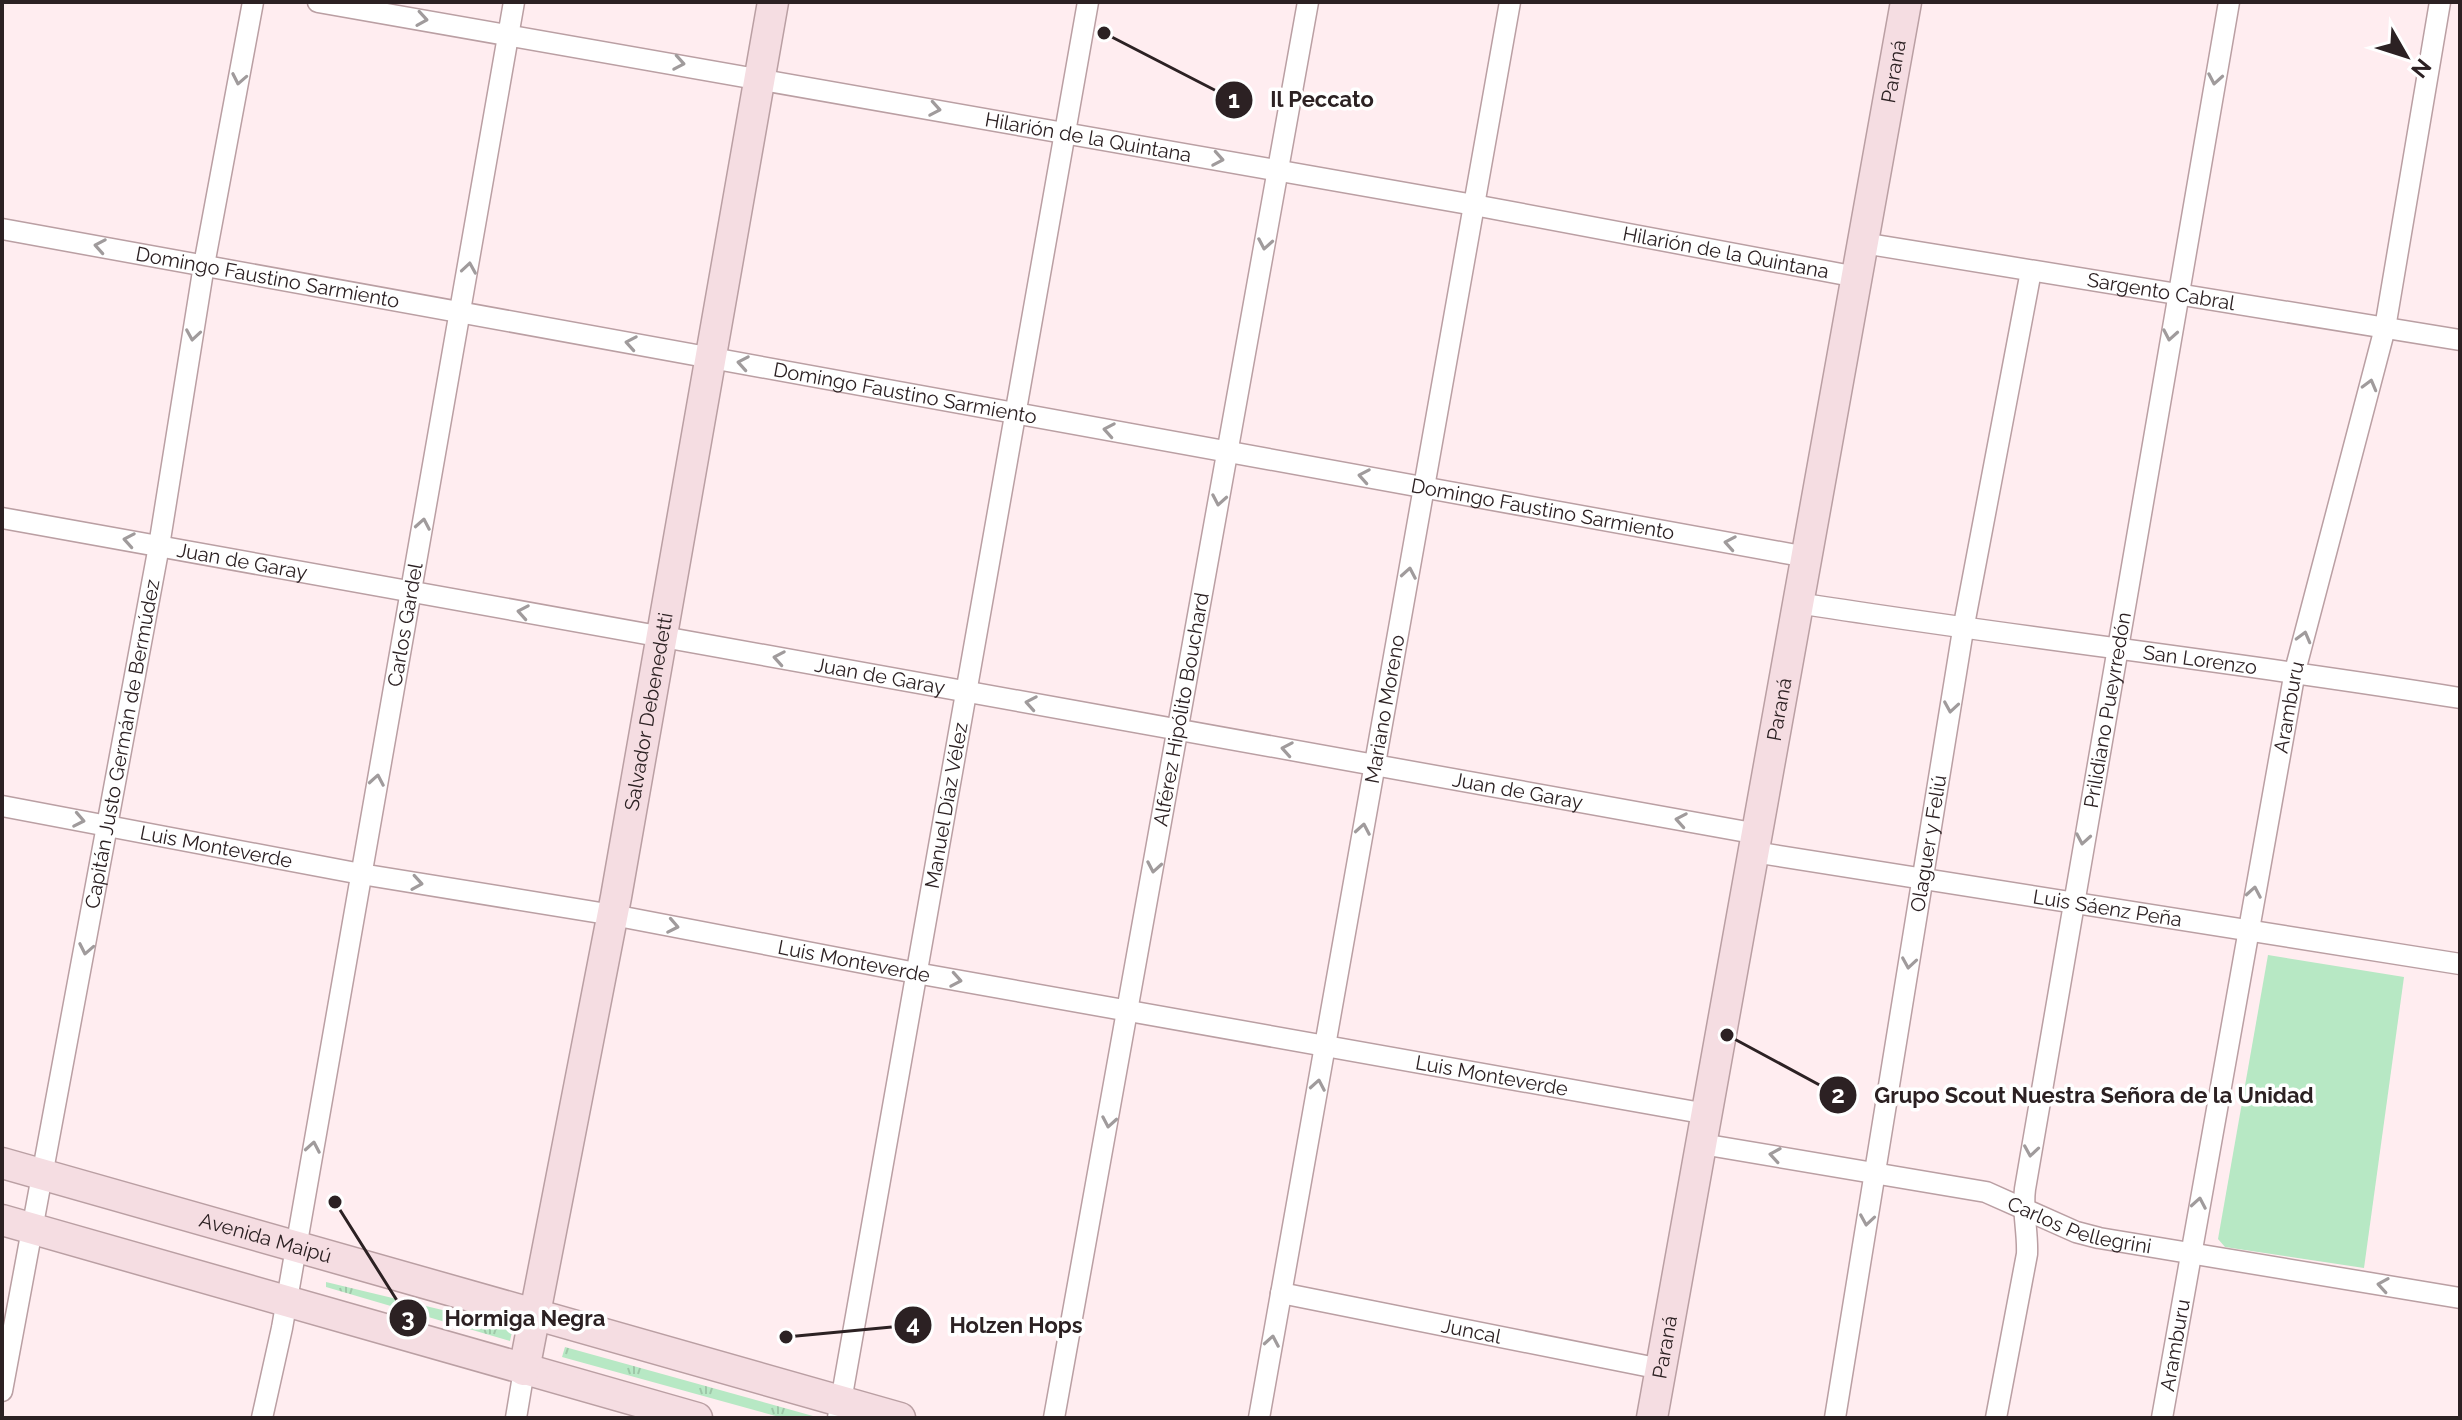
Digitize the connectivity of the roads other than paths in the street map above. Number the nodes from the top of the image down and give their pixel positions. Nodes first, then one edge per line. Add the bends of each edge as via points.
1 (253, 2) edge
2 (318, 2) edge
3 (514, 2) edge
4 (773, 2) edge
5 (1088, 2) edge
6 (1308, 2) edge
7 (1510, 2) edge
8 (1906, 2) edge
9 (2229, 2) edge
10 (2440, 2) edge
11 (508, 33) junction
12 (759, 78) junction
13 (1065, 132) junction
14 (1278, 170) junction
15 (1474, 205) junction
16 (2, 229) edge
17 (1863, 243) junction
18 (204, 265) junction
19 (2031, 271) junction
20 (1857, 277) junction
21 (2177, 294) junction
22 (461, 312) junction
23 (2385, 328) junction
24 (2460, 340) edge
25 (708, 357) junction
26 (1015, 413) junction
27 (1228, 451) junction
28 (1424, 487) junction
29 (2, 518) edge
30 (159, 546) junction
31 (1807, 557) junction
32 (411, 593) junction
33 (1798, 603) junction
34 (1963, 630) junction
35 (661, 637) junction
36 (2115, 649) junction
37 (2295, 671) junction
38 (966, 691) junction
39 (2460, 698) edge
40 (1179, 729) junction
41 (1375, 765) junction
42 (2, 806) edge
43 (108, 826) junction
44 (1756, 843) junction
45 (361, 874) junction
46 (1922, 879) junction
47 (2072, 903) junction
48 (613, 915) junction
49 (2247, 931) junction
50 (2460, 964) edge
51 (916, 973) junction
52 (1129, 1011) junction
53 (1325, 1046) junction
54 (1707, 1114) junction
55 (1702, 1144) junction
56 (2, 1163) edge
57 (1875, 1171) junction
58 (44, 1174) junction
59 (2022, 1209) junction
60 (16, 1224) edge
61 (296, 1247) junction
62 (2190, 1255) junction
63 (1281, 1293) junction
64 (2460, 1298) edge
65 (287, 1299) junction
66 (535, 1313) junction
67 (1661, 1369) junction
68 (524, 1370) junction
69 (2, 1391) edge
70 (840, 1409) edge
71 (262, 1418) edge
72 (516, 1418) edge
73 (697, 1418) edge
74 (900, 1418) edge
75 (1054, 1418) edge
76 (1259, 1418) edge
77 (1652, 1418) edge
78 (1835, 1418) edge
79 (1996, 1418) edge
80 (2162, 1418) edge

1 -> 18 street, Capitán Justo Germán de Bermúdez
2 -> 11 street, Hilarión de la Quintana
3 - 11 street, Carlos Gardel
4 - 12 street, Salvador Debenedetti
5 - 13 street, Manuel Díaz Vélez
6 - 14 street, Alférez Hipólito Bouchard
7 - 15 street, Mariano Moreno
8 - 17 street, Paraná
9 -> 21 street, Prilidiano Pueyrredón
10 - 23 street, Aramburu
11 -> 12 street, Hilarión de la Quintana
22 -> 11 street, Carlos Gardel
12 -> 13 street, Hilarión de la Quintana
12 - 25 street, Salvador Debenedetti
13 -> 14 street, Hilarión de la Quintana
13 - 26 street, Manuel Díaz Vélez
14 - 15 street, Hilarión de la Quintana
14 -> 27 street, Alférez Hipólito Bouchard
15 - 20 street, Hilarión de la Quintana
15 - 28 street, Mariano Moreno
18 -> 16 street, Domingo Faustino Sarmiento
17 - 19 street, Sargento Cabral
17 - 20 street, Paraná
18 - 22 street, Domingo Faustino Sarmiento
18 -> 30 street, Capitán Justo Germán de Bermúdez
19 - 21 street, Sargento Cabral
19 - 34 street, Olaguer y Feliú
20 - 31 street, Paraná
21 - 23 street, Sargento Cabral
21 -> 36 street, Prilidiano Pueyrredón
25 -> 22 street, Domingo Faustino Sarmiento
32 -> 22 street, Carlos Gardel
23 - 24 street, Sargento Cabral
37 -> 23 street, Aramburu
26 -> 25 street, Domingo Faustino Sarmiento
25 - 35 street, Salvador Debenedetti
27 -> 26 street, Domingo Faustino Sarmiento
26 - 38 street, Manuel Díaz Vélez
28 -> 27 street, Domingo Faustino Sarmiento
27 -> 40 street, Alférez Hipólito Bouchard
31 -> 28 street, Domingo Faustino Sarmiento
41 -> 28 street, Mariano Moreno
30 -> 29 street, Juan de Garay
30 - 32 street, Juan de Garay
30 - 43 street, Capitán Justo Germán de Bermúdez
31 - 33 street, Paraná
35 -> 32 street, Juan de Garay
45 -> 32 street, Carlos Gardel
33 - 34 street, San Lorenzo
33 - 44 street, Paraná
34 - 36 street, San Lorenzo
34 -> 46 street, Olaguer y Feliú
38 -> 35 street, Juan de Garay
35 - 48 street, Salvador Debenedetti
36 - 37 street, San Lorenzo
36 -> 47 street, Prilidiano Pueyrredón
37 - 39 street, San Lorenzo
49 -> 37 street, Aramburu
40 -> 38 street, Juan de Garay
38 - 51 street, Manuel Díaz Vélez
41 -> 40 street, Juan de Garay
40 -> 52 street, Alférez Hipólito Bouchard
44 -> 41 street, Juan de Garay
53 -> 41 street, Mariano Moreno
42 -> 43 street, Luis Monteverde
43 - 45 street, Luis Monteverde
43 -> 58 street, Capitán Justo Germán de Bermúdez
44 - 46 street, Luis Sáenz Peña
44 - 54 street, Paraná
45 -> 48 street, Luis Monteverde
61 -> 45 street, Carlos Gardel
46 - 47 street, Luis Sáenz Peña
46 -> 57 street, Olaguer y Feliú
47 - 49 street, Luis Sáenz Peña
47 -> 59 street, Prilidiano Pueyrredón
48 -> 51 street, Luis Monteverde
48 - 66 street, Salvador Debenedetti
49 - 50 street, Luis Sáenz Peña
62 -> 49 street, Aramburu
51 -> 52 street, Luis Monteverde
51 - 70 street, Manuel Díaz Vélez
52 - 53 street, Luis Monteverde
52 -> 75 street, Alférez Hipólito Bouchard
53 - 54 street, Luis Monteverde
63 -> 53 street, Mariano Moreno
54 - 55 street, Paraná
57 -> 55 street, Carlos Pellegrini
55 - 67 street, Paraná
56 - 58 street, Avenida Maipú
57 - 59 street, Carlos Pellegrini via 1986,1192
57 -> 78 street, Olaguer y Feliú
58 - 60 street, Capitán Justo Germán de Bermúdez
58 - 61 street, Avenida Maipú
59 - 62 street, Carlos Pellegrini via 2076,1232
59 - 79 street, Prilidiano Pueyrredón via 2029,1230 2027,1254
60 - 65 street
60 - 69 street, Capitán Justo Germán de Bermúdez
61 - 65 street, Carlos Gardel
61 - 66 street, Avenida Maipú
64 -> 62 street, Carlos Pellegrini
62 - 80 street, Aramburu
63 - 67 street, Juncal
76 -> 63 street, Mariano Moreno
65 - 68 street
65 - 71 street, Carlos Gardel
66 - 68 street, Salvador Debenedetti
66 - 70 street, Avenida Maipú
67 - 77 street, Paraná
68 - 72 street, Salvador Debenedetti
68 - 73 street
70 - 74 street, Avenida Maipú

